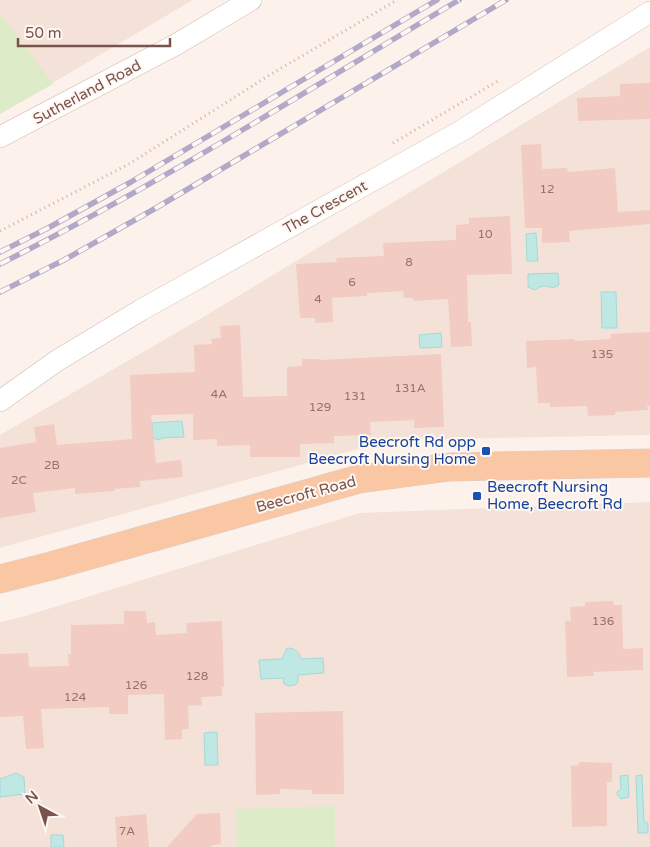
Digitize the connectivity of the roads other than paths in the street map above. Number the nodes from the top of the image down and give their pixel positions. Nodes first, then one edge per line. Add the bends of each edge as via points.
1 (251, 0) edge
2 (650, 12) edge
3 (0, 137) edge
4 (0, 401) edge
5 (650, 463) edge
6 (0, 579) edge

1 - 3 street, Sutherland Road via 177,44
2 - 4 street, The Crescent via 461,130 132,315 58,360
5 - 6 main road, Beecroft Road via 449,467 359,479

